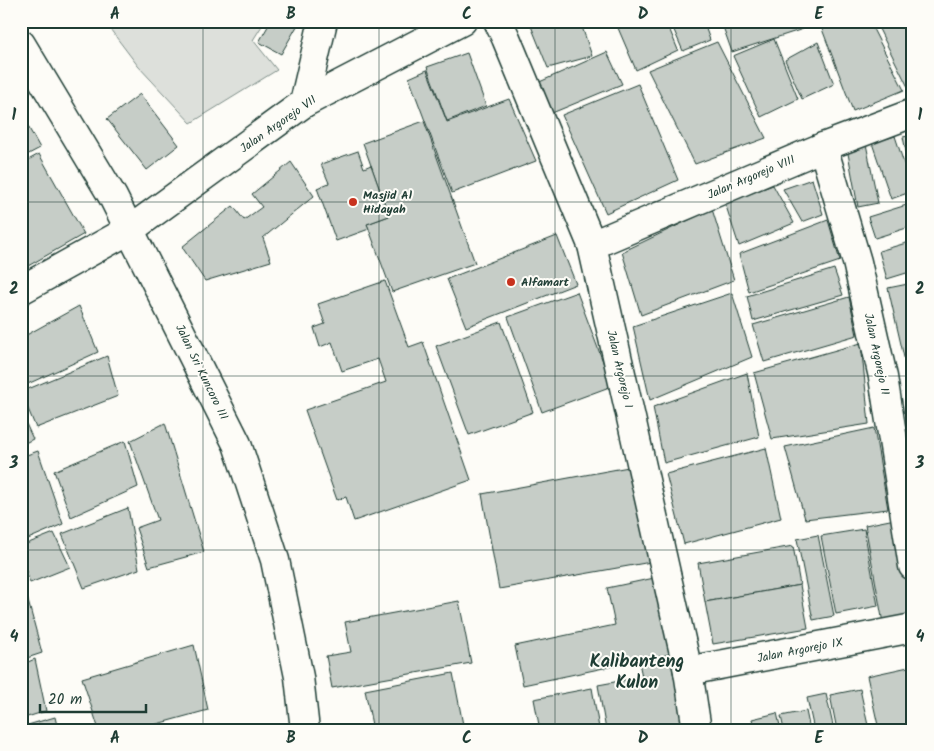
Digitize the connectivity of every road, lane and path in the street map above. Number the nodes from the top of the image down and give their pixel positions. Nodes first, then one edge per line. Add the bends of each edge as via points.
1 (323, 21) edge
2 (462, 21) edge
3 (498, 21) edge
4 (21, 44) edge
5 (304, 102) junction
6 (913, 113) edge
7 (823, 147) junction
8 (131, 230) junction
9 (592, 245) junction
10 (21, 290) edge
11 (913, 566) edge
12 (913, 628) edge
13 (688, 671) junction
14 (306, 730) edge
15 (697, 730) edge

1 - 5 street
2 - 5 street, Jalan Argorejo VII
3 - 9 street, Jalan Argorejo I
4 - 8 street, Jalan Sri Kuncoro III
5 - 8 street, Jalan Argorejo VII
6 - 7 street, Jalan Argorejo VIII
7 - 9 street, Jalan Argorejo VIII
7 - 11 street, Jalan Argorejo II via 857,262 883,377
8 - 10 street, Jalan Argorejo VII
8 - 14 street, Jalan Sri Kuncoro III via 237,444 275,560 299,677
9 - 13 street, Jalan Argorejo I
12 - 13 street, Jalan Argorejo IX
13 - 15 street, Jalan Argorejo I

